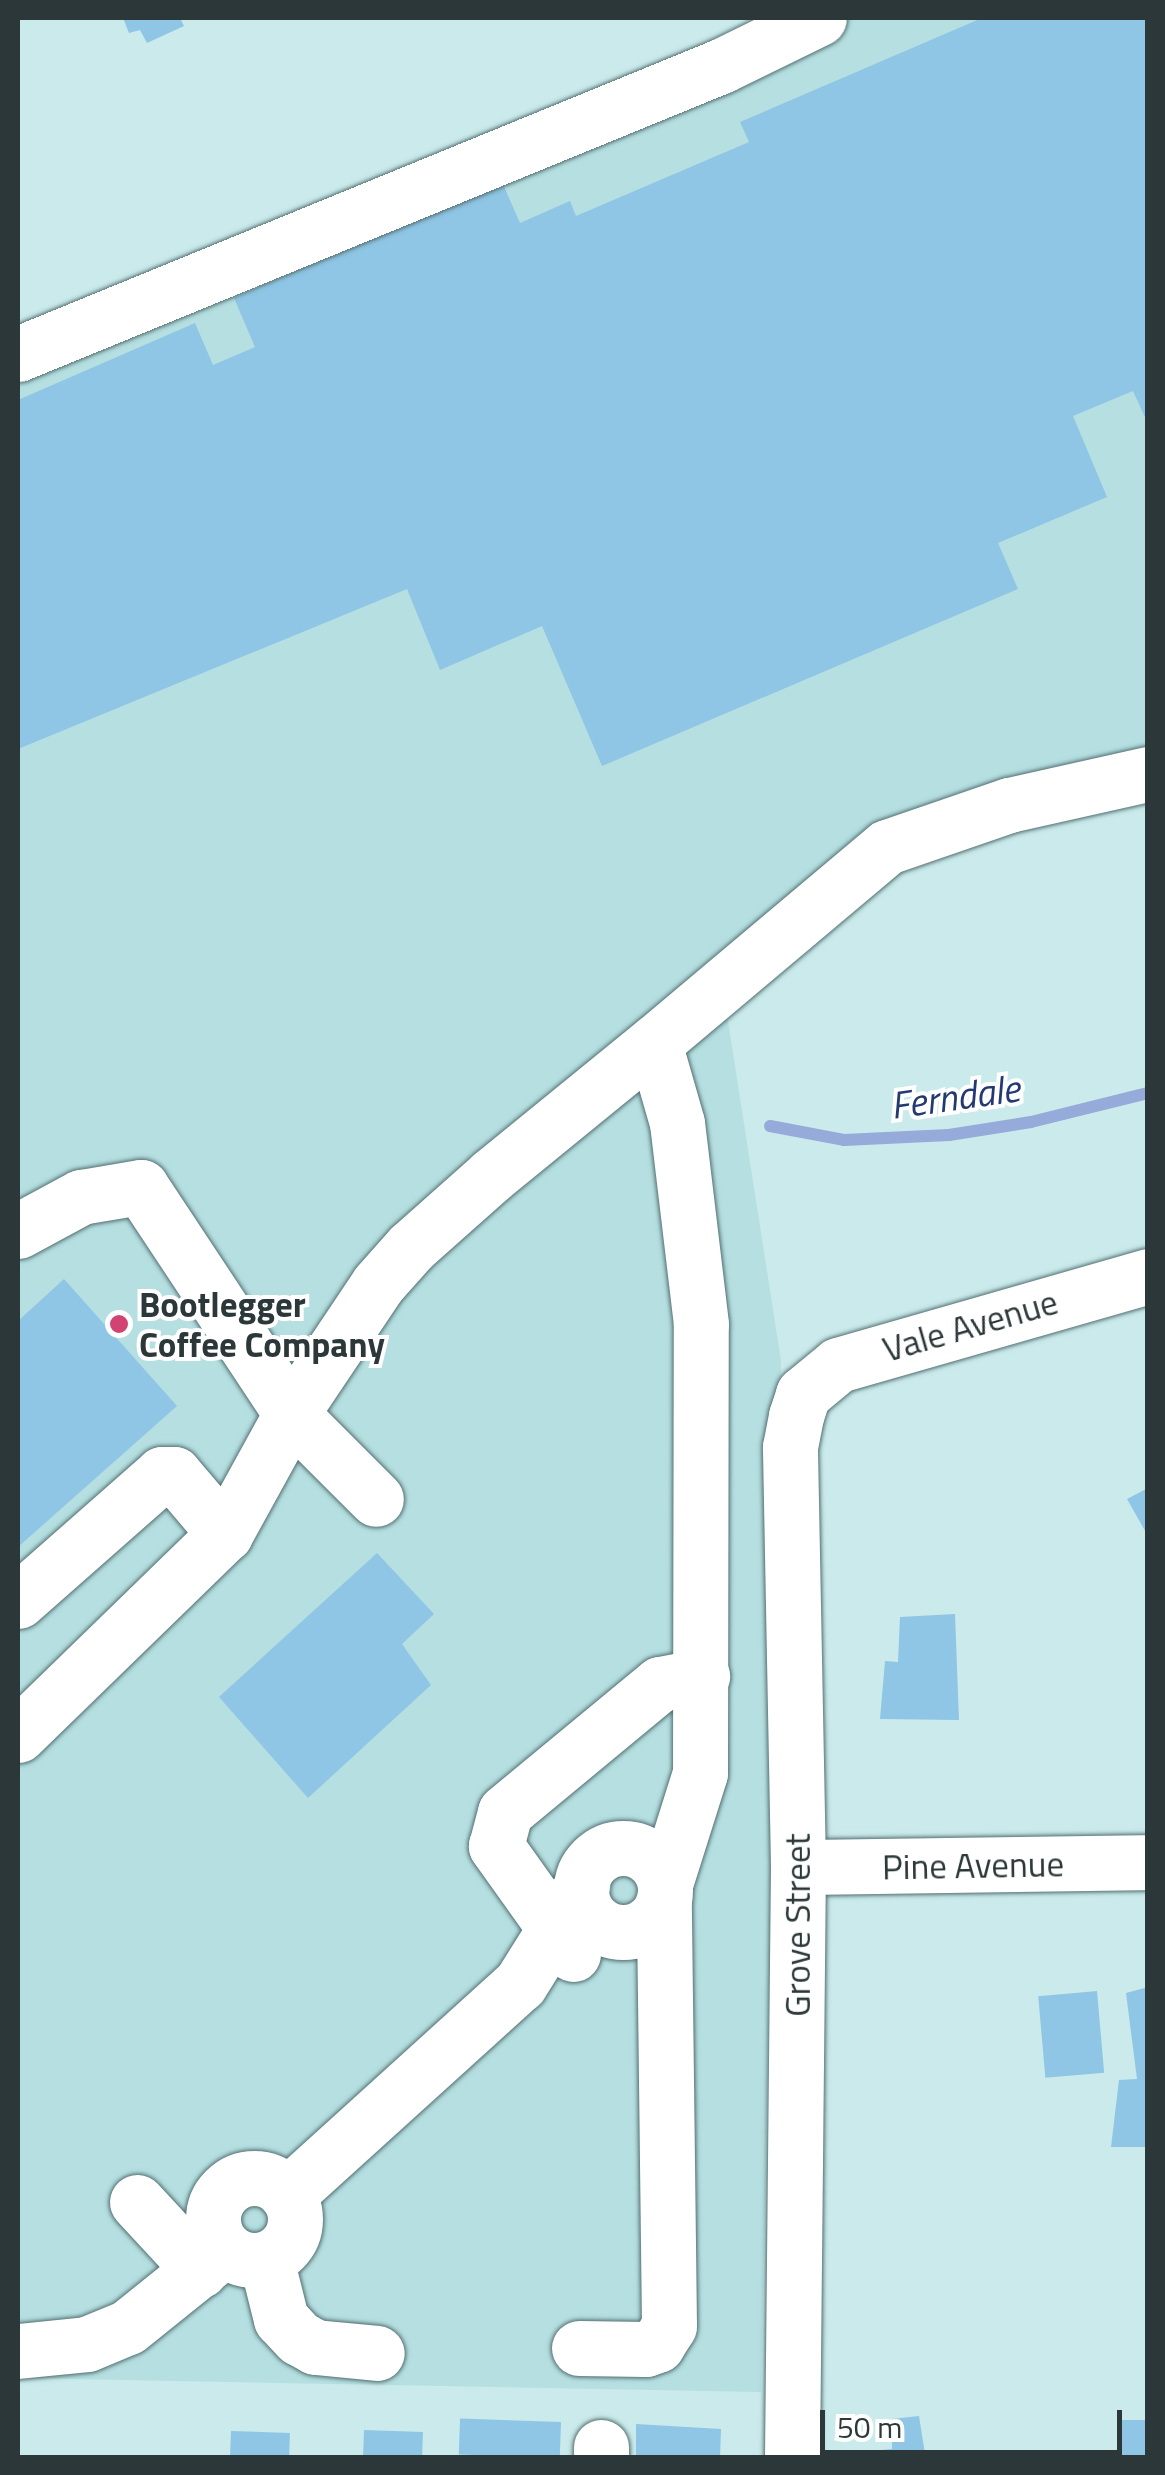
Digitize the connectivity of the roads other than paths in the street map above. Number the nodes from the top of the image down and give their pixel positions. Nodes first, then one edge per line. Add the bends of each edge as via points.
1 (819, 18) edge
2 (18, 354) edge
3 (1148, 774) edge
4 (654, 1043) junction
5 (18, 1231) edge
6 (1148, 1276) edge
7 (803, 1394) joint
8 (292, 1414) junction
9 (376, 1499) dead end
10 (224, 1534) junction
11 (18, 1601) edge
12 (702, 1676) junction
13 (18, 1735) edge
14 (687, 1822) junction
15 (623, 1847) junction
16 (1148, 1862) edge
17 (798, 1867) junction
18 (655, 1905) junction
19 (571, 1923) junction
20 (136, 2202) dead end
21 (230, 2259) junction
22 (579, 2348) dead end
23 (18, 2351) edge
24 (377, 2353) dead end
25 (792, 2458) edge

1 - 2 street via 721,66
3 - 4 street via 1009,806 887,847
4 - 8 street via 411,1248 378,1284
4 - 12 street via 677,1123 701,1324
5 - 8 street via 82,1197 141,1188
6 - 7 street, Vale Avenue via 874,1352 838,1365
7 - 17 street, Grove Street via 790,1447
8 - 9 street
8 - 10 street
10 - 11 street via 174,1474 162,1474
10 - 13 street
12 - 14 street via 700,1773
12 - 19 street via 660,1684 506,1812 496,1846
14 - 15 street
14 - 18 street
15 - 18 street via 650,1858
15 - 19 street via 595,1858
16 - 17 street, Pine Avenue
17 - 25 street, Grove Street
18 - 19 street via 608,1929 582,1899
18 - 22 street via 669,2326 658,2346 646,2349
19 - 21 street via 520,1984 287,2195 263,2178 232,2184 213,2215
20 - 21 street
21 - 23 street via 128,2326 87,2344
21 - 24 street via 299,2338

